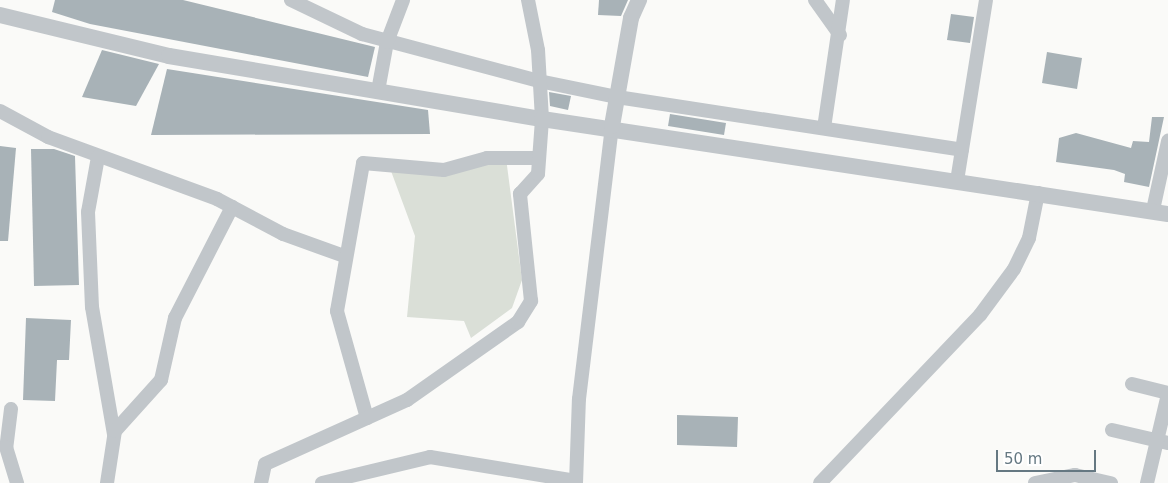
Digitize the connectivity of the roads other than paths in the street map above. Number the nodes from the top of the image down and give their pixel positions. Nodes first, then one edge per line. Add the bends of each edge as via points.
1 (291, 0) edge
2 (403, 0) edge
3 (528, 0) edge
4 (639, 0) edge
5 (815, 0) edge
6 (843, 0) edge
7 (986, 0) edge
8 (0, 15) edge
9 (840, 35) junction
10 (386, 42) junction
11 (540, 80) junction
12 (378, 91) junction
13 (617, 97) junction
14 (0, 112) edge
15 (542, 119) junction
16 (612, 126) junction
17 (824, 128) junction
18 (1168, 141) edge
19 (962, 150) junction
20 (98, 157) junction
21 (539, 158) junction
22 (957, 180) junction
23 (1038, 193) junction
24 (232, 207) junction
25 (1161, 212) edge
26 (344, 256) junction
27 (1132, 384) dead end
28 (1168, 393) edge
29 (11, 409) dead end
30 (367, 418) junction
31 (1112, 430) dead end
32 (114, 436) junction
33 (1163, 442) edge
34 (576, 482) edge
35 (17, 483) edge
36 (107, 483) edge
37 (261, 483) edge
38 (322, 483) edge
39 (820, 483) edge
40 (1034, 483) edge
41 (1111, 483) edge
42 (1147, 483) edge

1 - 10 street
2 - 10 street
3 - 11 street
4 - 13 street via 631,18
5 - 9 street
6 - 9 street
7 - 19 street
8 - 12 street via 169,56
9 - 17 street
10 - 11 street
10 - 12 street
11 - 13 street
11 - 15 street
12 - 15 street
13 - 16 street
13 - 17 street
14 - 20 street
15 - 16 street
15 - 21 street
16 - 22 street
16 - 34 street via 579,399
17 - 19 street
18 - 25 street
19 - 22 street
20 - 24 street
20 - 32 street via 88,212 92,306
21 - 26 street via 487,158 444,170 363,163
21 - 30 street via 538,174 520,194 531,301 518,322 407,400
22 - 23 street
23 - 25 street
23 - 39 street via 1029,238 1014,269 980,315
24 - 26 street via 283,234
24 - 32 street via 175,318 161,380
26 - 30 street via 338,311
27 - 28 street
28 - 33 street
29 - 35 street via 6,447
30 - 37 street via 265,464
31 - 33 street
32 - 36 street
33 - 42 street
34 - 38 street via 430,457
40 - 41 street via 1075,475

